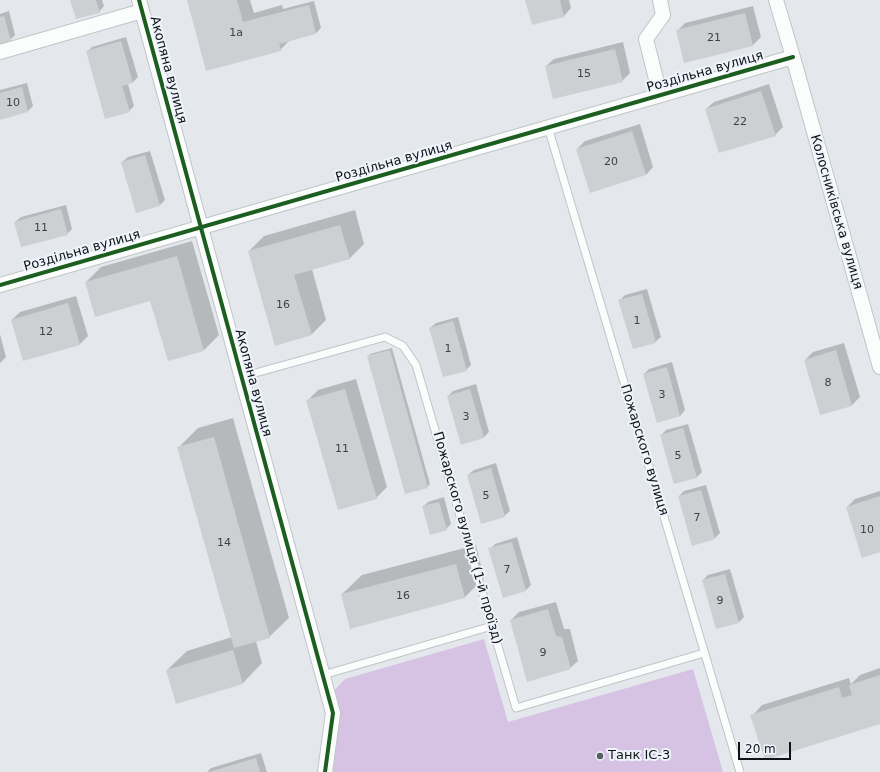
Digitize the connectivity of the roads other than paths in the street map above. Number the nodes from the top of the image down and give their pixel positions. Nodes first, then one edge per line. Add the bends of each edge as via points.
1 (660, 0) edge
2 (776, 0) edge
3 (140, 5) edge
4 (0, 52) edge
5 (793, 57) junction
6 (660, 96) junction
7 (548, 128) junction
8 (201, 228) junction
9 (0, 285) edge
10 (880, 367) edge
11 (241, 377) junction
12 (492, 626) junction
13 (704, 653) junction
14 (323, 675) junction
15 (326, 772) edge
16 (740, 772) edge

1 - 6 street via 663,15 646,39
2 - 5 street, Колосниківська вулиця
3 - 4 street
3 - 8 street, Акопяна вулиця
5 - 6 street, Роздільна вулиця
5 - 10 street, Колосниківська вулиця
6 - 7 street, Роздільна вулиця
7 - 8 street, Роздільна вулиця
7 - 13 lane, Пожарского вулиця
8 - 9 street, Роздільна вулиця
8 - 11 street, Акопяна вулиця
11 - 12 lane, Пожарского вулиця (1-й проїзд) via 385,337 403,346 416,365
11 - 14 street, Акопяна вулиця
12 - 13 lane, Пожарского вулиця (1-й проїзд) via 516,708
12 - 14 lane
13 - 16 lane, Пожарского вулиця
14 - 15 street, Акопяна вулиця via 333,713

